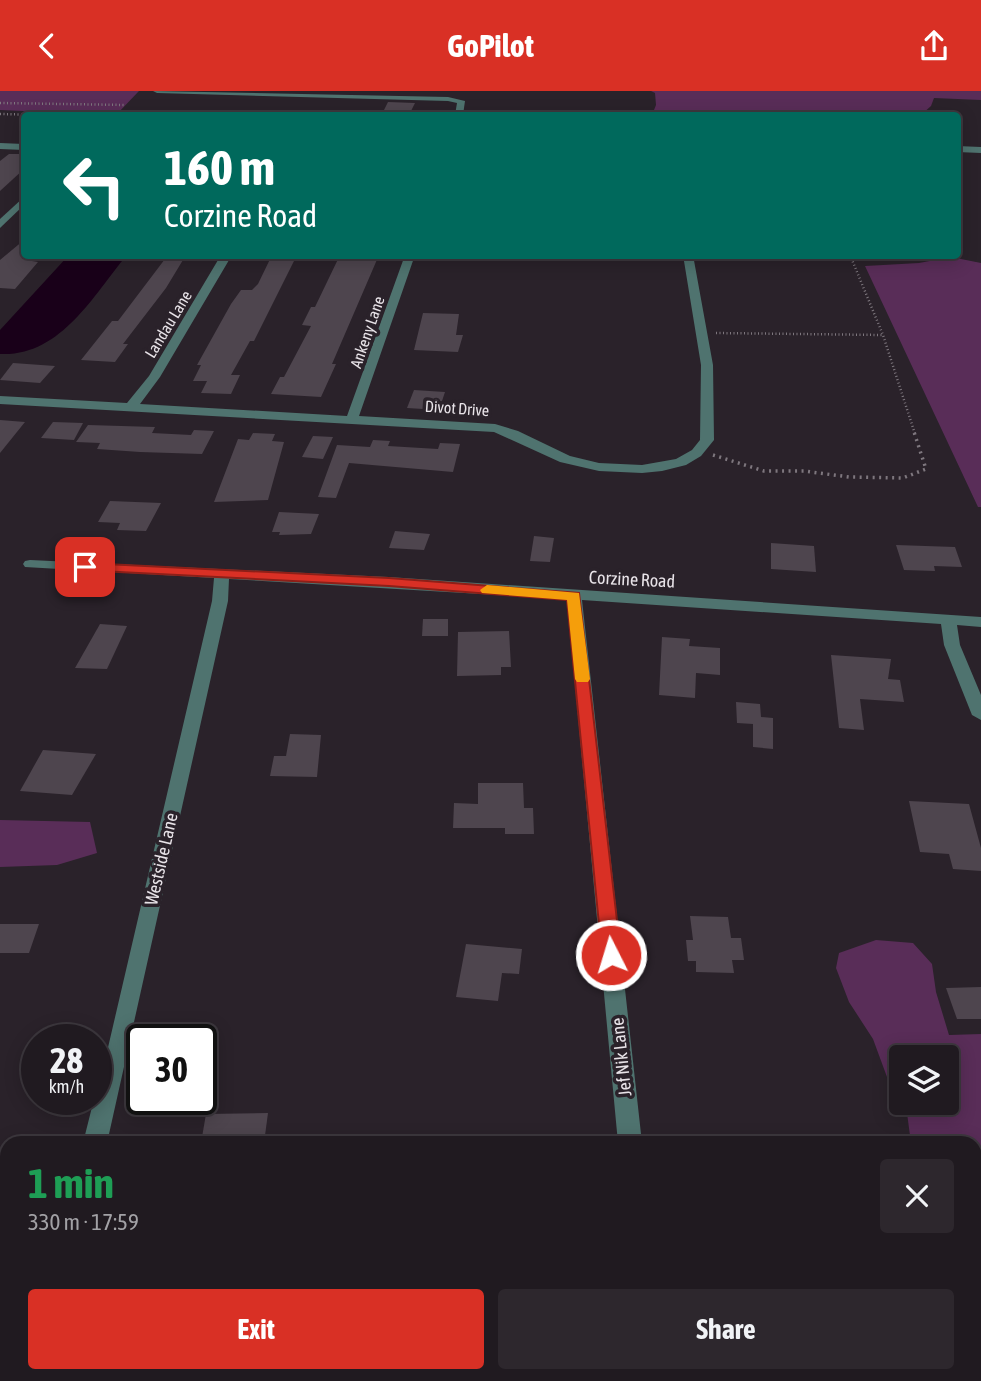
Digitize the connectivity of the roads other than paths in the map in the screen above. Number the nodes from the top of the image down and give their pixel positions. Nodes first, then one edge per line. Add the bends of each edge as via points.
1 (157, 91) edge
2 (201, 92) edge
3 (374, 94) edge
4 (459, 112) edge
5 (0, 146) edge
6 (21, 147) edge
7 (961, 149) edge
8 (981, 150) edge
9 (21, 203) edge
10 (0, 225) edge
11 (225, 259) edge
12 (409, 259) edge
13 (689, 259) edge
14 (0, 400) edge
15 (132, 406) junction
16 (352, 419) junction
17 (30, 564) dead end
18 (222, 575) junction
19 (574, 596) junction
20 (948, 621) junction
21 (981, 622) edge
22 (981, 715) edge
23 (97, 1136) edge
24 (629, 1136) edge

1 - 2 street
2 - 3 street
3 - 4 street via 461,101
5 - 6 street
7 - 8 street
9 - 10 street
11 - 15 street, Landau Lane
12 - 16 street, Ankeny Lane
13 - 16 street, Divot Drive via 707,365 709,418 701,451 664,468 605,468 561,458 495,428
14 - 15 street, Divot Drive
15 - 16 street, Divot Drive
17 - 18 street, Corzine Road
18 - 19 street, Corzine Road
18 - 23 street, Westside Lane via 220,601
19 - 20 street, Corzine Road
19 - 24 street, Jef Nik Lane
20 - 21 street, Corzine Road
20 - 22 street via 952,645

